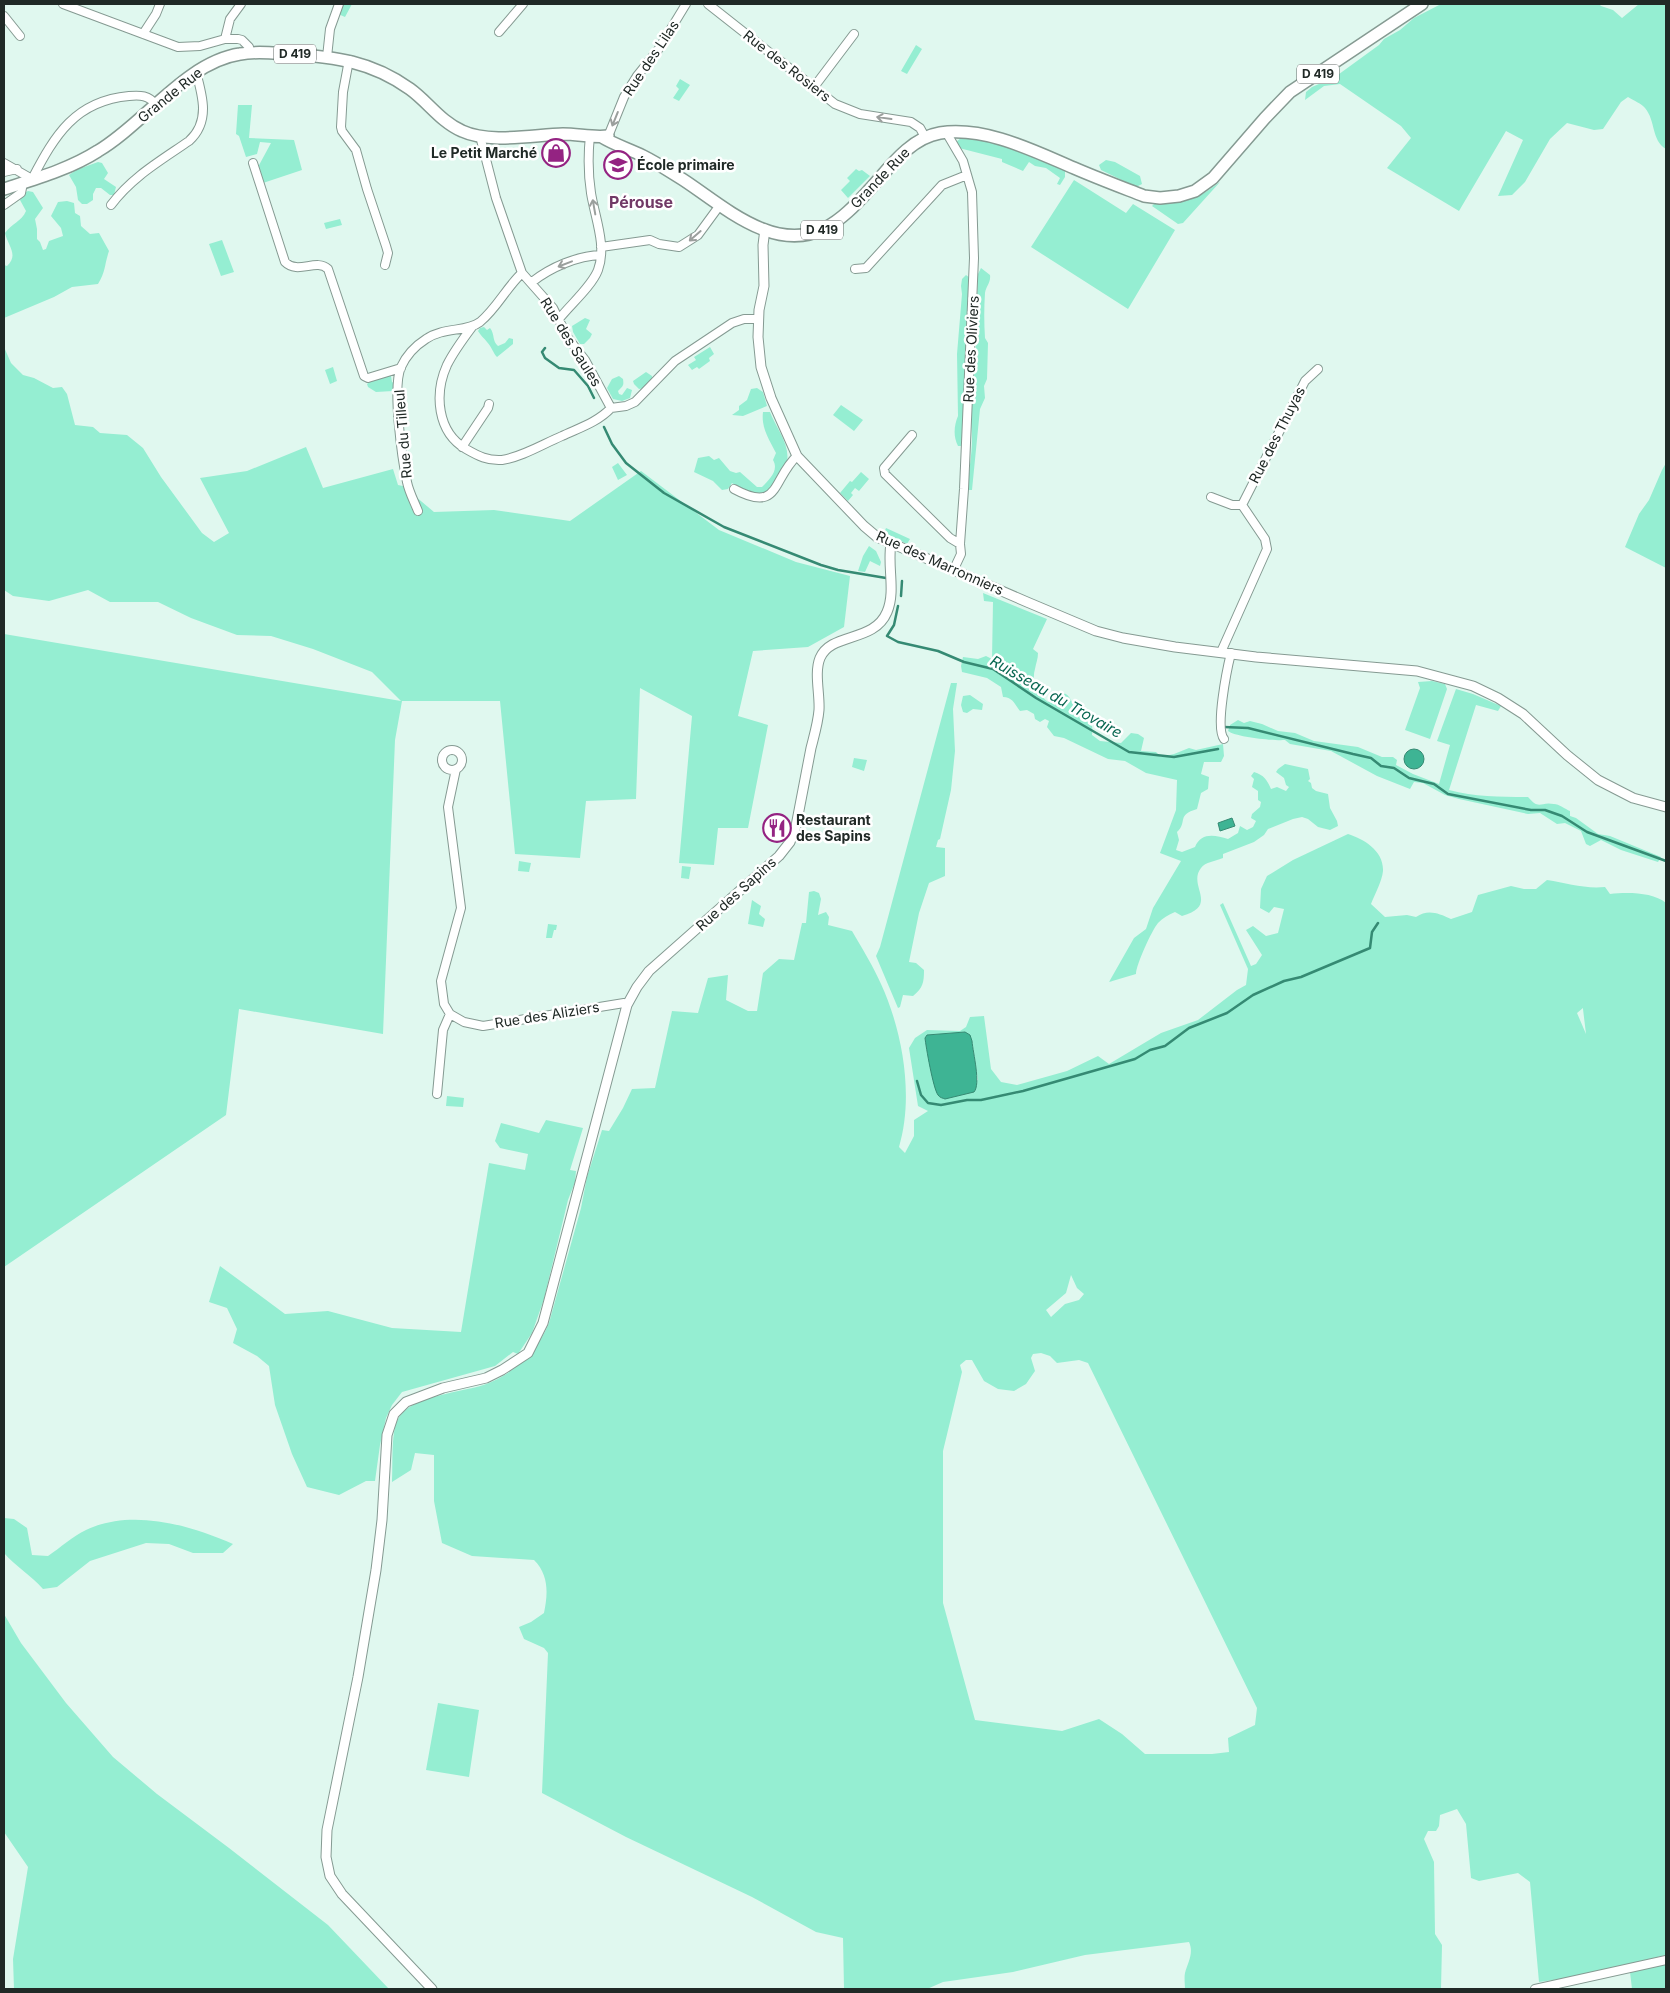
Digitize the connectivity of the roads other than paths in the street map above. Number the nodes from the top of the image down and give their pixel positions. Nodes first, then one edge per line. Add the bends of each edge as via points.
1 (63, 4) edge
2 (160, 4) edge
3 (241, 4) edge
4 (340, 4) edge
5 (523, 4) edge
6 (686, 4) edge
7 (708, 4) edge
8 (1422, 4) edge
9 (4, 16) edge
10 (499, 32) dead end
11 (143, 34) junction
12 (854, 34) dead end
13 (20, 36) dead end
14 (225, 39) junction
15 (250, 53) junction
16 (327, 57) junction
17 (349, 60) junction
18 (196, 72) junction
19 (814, 87) junction
20 (156, 105) junction
21 (946, 132) junction
22 (480, 136) junction
23 (602, 137) junction
24 (925, 137) junction
25 (4, 163) edge
26 (253, 163) dead end
27 (17, 170) junction
28 (4, 172) edge
29 (967, 175) junction
30 (28, 181) junction
31 (4, 189) edge
32 (111, 205) dead end
33 (720, 205) junction
34 (4, 206) edge
35 (765, 230) junction
36 (601, 251) junction
37 (385, 265) dead end
38 (855, 269) dead end
39 (522, 273) junction
40 (532, 282) junction
41 (560, 319) junction
42 (758, 319) junction
43 (472, 327) junction
44 (401, 368) junction
45 (1318, 369) dead end
46 (489, 404) dead end
47 (611, 408) junction
48 (912, 435) dead end
49 (462, 447) junction
50 (797, 456) junction
51 (734, 489) dead end
52 (1211, 497) dead end
53 (1242, 506) junction
54 (418, 511) dead end
55 (891, 544) junction
56 (960, 544) junction
57 (954, 570) junction
58 (1226, 653) junction
59 (1224, 739) dead end
60 (456, 769) dead end
61 (1666, 807) edge
62 (627, 1005) junction
63 (450, 1014) junction
64 (437, 1094) dead end
65 (1666, 1960) edge
66 (432, 1989) edge
67 (1535, 1989) edge

1 - 11 street
2 - 11 street
3 - 14 street via 230,19
4 - 16 street via 330,29
5 - 10 street
6 -> 23 street, Rue des Lilas via 658,50 637,76
7 - 19 street, Rue des Rosiers
8 - 21 main road, Grande Rue / D 419 via 1290,92 1213,178 1195,191 1179,196 1144,196 1024,147 969,132
9 - 13 street
11 - 14 street via 178,47 200,46
12 - 19 street
14 - 15 street via 242,40
15 - 16 main road, Grande Rue / D 419
15 - 18 main road, Grande Rue / D 419 via 225,57
16 - 17 main road, Grande Rue / D 419
17 - 22 main road, Grande Rue / D 419 via 384,72 411,90 450,125
17 - 37 street via 342,92 341,126 361,165 388,253
18 - 20 main road, Grande Rue / D 419
18 - 32 street via 203,102 202,124 196,134 138,176
24 -> 19 street, Rue des Rosiers via 916,124 860,114 835,104
20 - 30 main road, Grande Rue / D 419 via 99,151
20 - 30 street via 149,97 136,95 111,98 87,108 52,143
21 - 24 main road, Grande Rue / D 419
21 - 29 street, Rue des Oliviers via 963,161
22 - 23 main road, Grande Rue / D 419
22 - 39 street, Rue des Saules
23 - 33 main road via 659,164
23 - 35 main road, Grande Rue / D 419 via 618,137 659,156
36 -> 23 street, Rue des Lilas via 588,161
24 - 35 main road, Grande Rue / D 419 via 896,160 840,218 823,230 795,235
25 - 27 street
26 - 44 street via 285,262 292,267 319,265 328,269 364,376 368,378
27 - 28 street
27 - 30 street
29 - 38 street via 942,185 866,268
29 - 56 street, Rue des Oliviers via 972,192 974,258
30 - 31 main road, Grande Rue / D 419
30 - 34 street via 21,193
33 - 35 main road
33 -> 36 street via 692,240 679,247 646,240
35 - 42 street, Rue des Marronniers via 762,245 764,286
36 -> 40 street via 548,271
36 - 41 street via 596,275
39 - 40 street, Rue des Saules
39 - 43 street via 496,306
40 - 41 street, Rue des Saules
41 - 47 street, Rue des Saules via 568,338 585,360
42 - 47 street via 738,320 699,343 675,361 635,402
42 - 50 street, Rue des Marronniers via 759,353 766,382
43 - 44 street, Rue du Tilleul via 451,329 428,337 414,348
43 - 49 street via 453,352 441,388 443,421 449,434
44 - 54 street, Rue du Tilleul via 398,389 400,427 407,483
45 - 53 street, Rue des Thuyas via 1305,381
46 - 49 street
47 - 49 street via 590,423 503,460 479,457
48 - 56 street via 884,468 885,474
50 - 51 street via 776,488 764,497 750,498
50 - 55 street, Rue des Marronniers via 864,526
52 - 53 street
53 - 58 street via 1265,538 1267,549
55 - 57 street, Rue des Marronniers
55 - 62 street, Rue des Sapins via 890,598 884,618 867,633 834,644 820,658 819,712 790,842 779,856 649,972
56 - 57 street, Rue des Oliviers via 964,553
57 - 58 street, Rue des Marronniers via 1096,631 1140,642
58 - 59 street via 1221,720
58 - 61 street, Rue des Marronniers via 1417,671 1473,686 1524,714 1598,780 1633,798
60 - 63 street via 448,807 461,908 441,981 444,1004
62 - 63 street, Rue des Aliziers via 483,1026 464,1022
62 - 66 street, Rue des Sapins via 544,1323 528,1353 486,1378 443,1388 406,1402 394,1414 387,1435 376,1570 327,1830 326,1857 330,1876 342,1894
63 - 64 street via 443,1030
65 - 67 street

